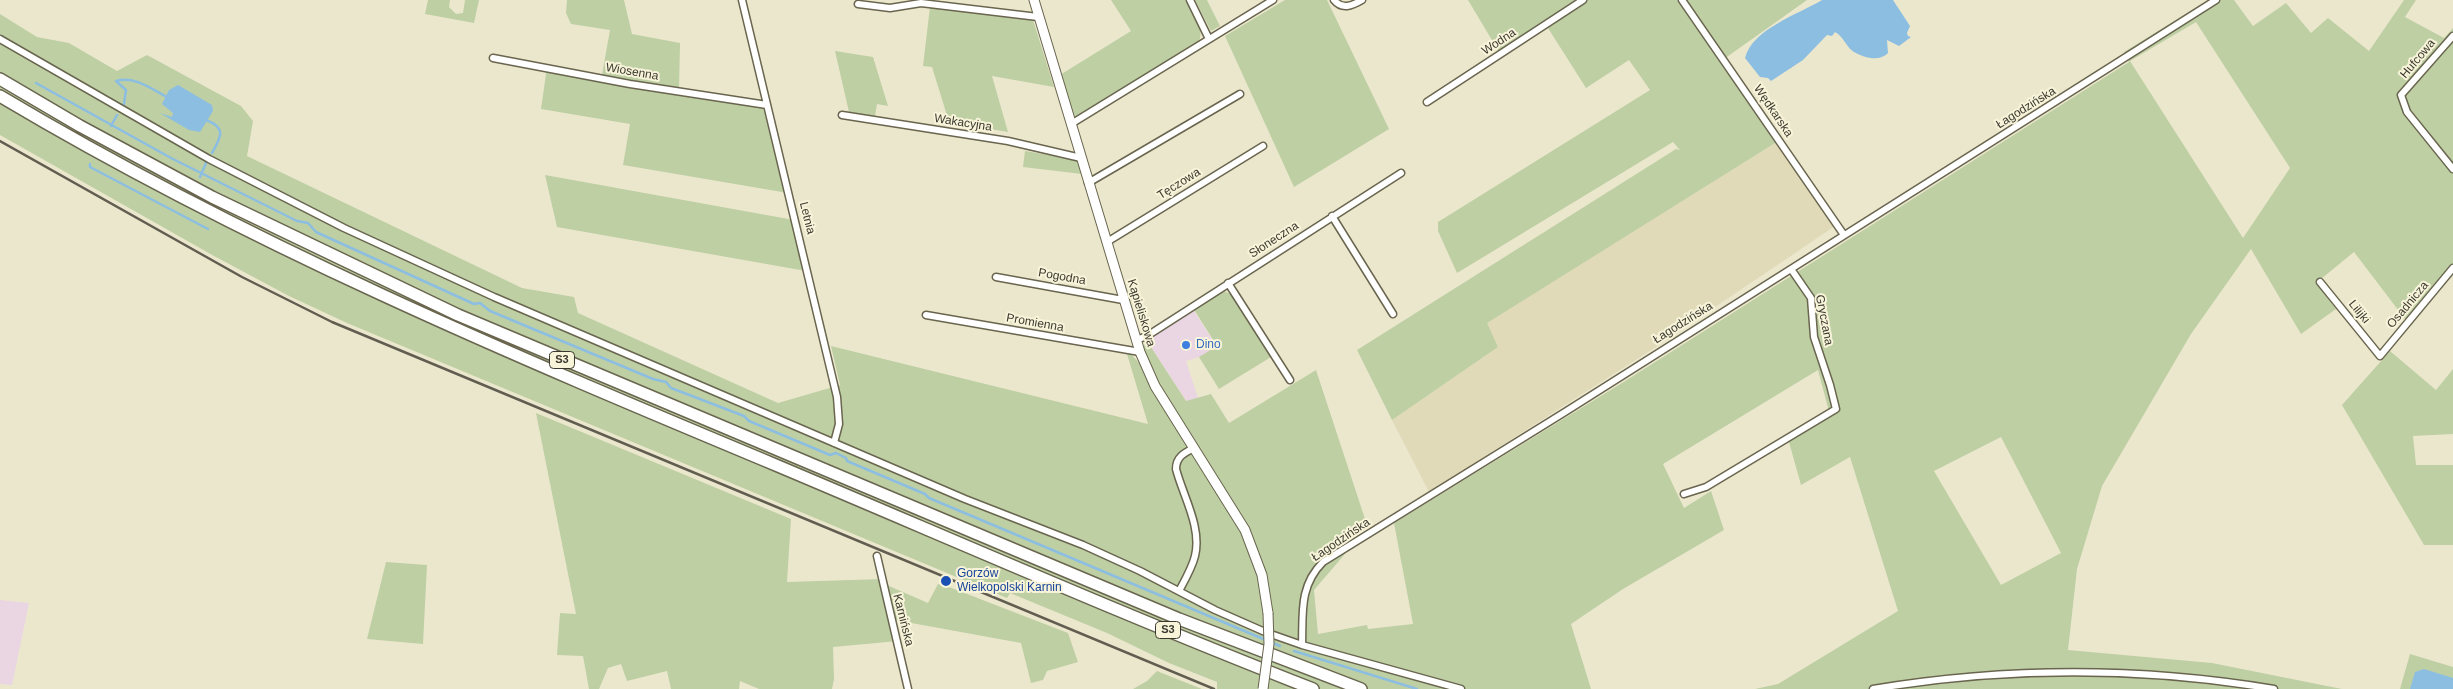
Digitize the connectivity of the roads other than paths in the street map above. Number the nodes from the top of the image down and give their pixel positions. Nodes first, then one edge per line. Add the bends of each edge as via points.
1 (742, 0) edge
2 (1034, 0) edge
3 (1190, 0) edge
4 (1273, 0) edge
5 (1334, 0) edge
6 (1583, 0) edge
7 (1682, 0) edge
8 (2216, 0) edge
9 (1360, 2) edge
10 (858, 4) dead end
11 (1038, 17) junction
12 (2453, 36) edge
13 (0, 39) edge
14 (1209, 39) junction
15 (493, 58) dead end
16 (0, 79) edge
17 (1240, 94) dead end
18 (0, 96) edge
19 (1427, 102) dead end
20 (767, 105) junction
21 (842, 115) dead end
22 (1070, 124) junction
23 (1263, 146) dead end
24 (1081, 158) junction
25 (2453, 170) edge
26 (1400, 173) dead end
27 (1088, 183) junction
28 (1332, 216) junction
29 (1844, 235) junction
30 (1107, 242) junction
31 (2453, 268) edge
32 (1791, 269) junction
33 (996, 277) dead end
34 (2320, 282) dead end
35 (1228, 283) junction
36 (1123, 300) junction
37 (1394, 314) dead end
38 (926, 315) dead end
39 (1136, 340) junction
40 (1140, 352) junction
41 (2380, 356) joint
42 (1290, 380) dead end
43 (834, 443) junction
44 (1194, 448) junction
45 (1684, 494) dead end
46 (877, 556) dead end
47 (1179, 591) junction
48 (1302, 645) junction
49 (908, 689) edge
50 (1263, 689) edge
51 (1313, 689) edge
52 (1361, 689) edge
53 (1461, 689) edge
54 (1874, 689) edge
55 (2274, 689) edge

1 - 20 street, Letnia
2 - 11 street, Kąpieliskowa
3 - 14 street
4 - 14 street
5 - 9 street via 1345,7
6 - 19 street, Wodna
7 - 29 street, Wędkarska
8 - 29 street, Łagodzińska
10 - 11 street via 890,8 921,3
11 - 22 street, Kąpieliskowa
12 - 25 street, Hufcowa via 2401,95 2407,112
13 - 43 street via 192,150 344,228 494,298
14 - 22 street
15 - 20 street, Wiosenna
16 - 52 highway, S3 via 212,197 458,315 1178,619
17 - 27 street
18 - 51 highway, S3 via 204,209 452,328
20 - 43 street, Letnia via 837,397 839,424
21 - 24 street, Wakacyjna via 1008,141
22 - 24 street, Kąpieliskowa
23 - 30 street, Tęczowa
24 - 27 street, Kąpieliskowa
26 - 28 street, Słoneczna
27 - 30 street, Kąpieliskowa
28 - 35 street, Słoneczna
28 - 37 street
29 - 32 street, Łagodzińska
30 - 36 street, Kąpieliskowa
31 - 41 street, Osadnicza
32 - 45 street, Gryczana via 1811,298 1814,337 1836,409 1706,487
32 - 48 street, Łagodzińska via 1323,562 1304,590
33 - 36 street, Pogodna
34 - 41 street, Lilijki
35 - 39 street, Słoneczna
35 - 42 street
36 - 39 street, Kąpieliskowa
38 - 40 street, Promienna
39 - 40 street, Kąpieliskowa
40 - 44 street, Kąpieliskowa via 1155,386
43 - 47 street via 1083,546
44 - 47 street via 1179,457 1176,463 1196,539 1196,554
44 - 50 street, Kąpieliskowa, bridge via 1245,530 1262,575 1268,613 1269,652
46 - 49 street, Karnińska
47 - 48 street via 1215,610
48 - 53 street
54 - 55 street via 1952,678 2051,673 2206,679

